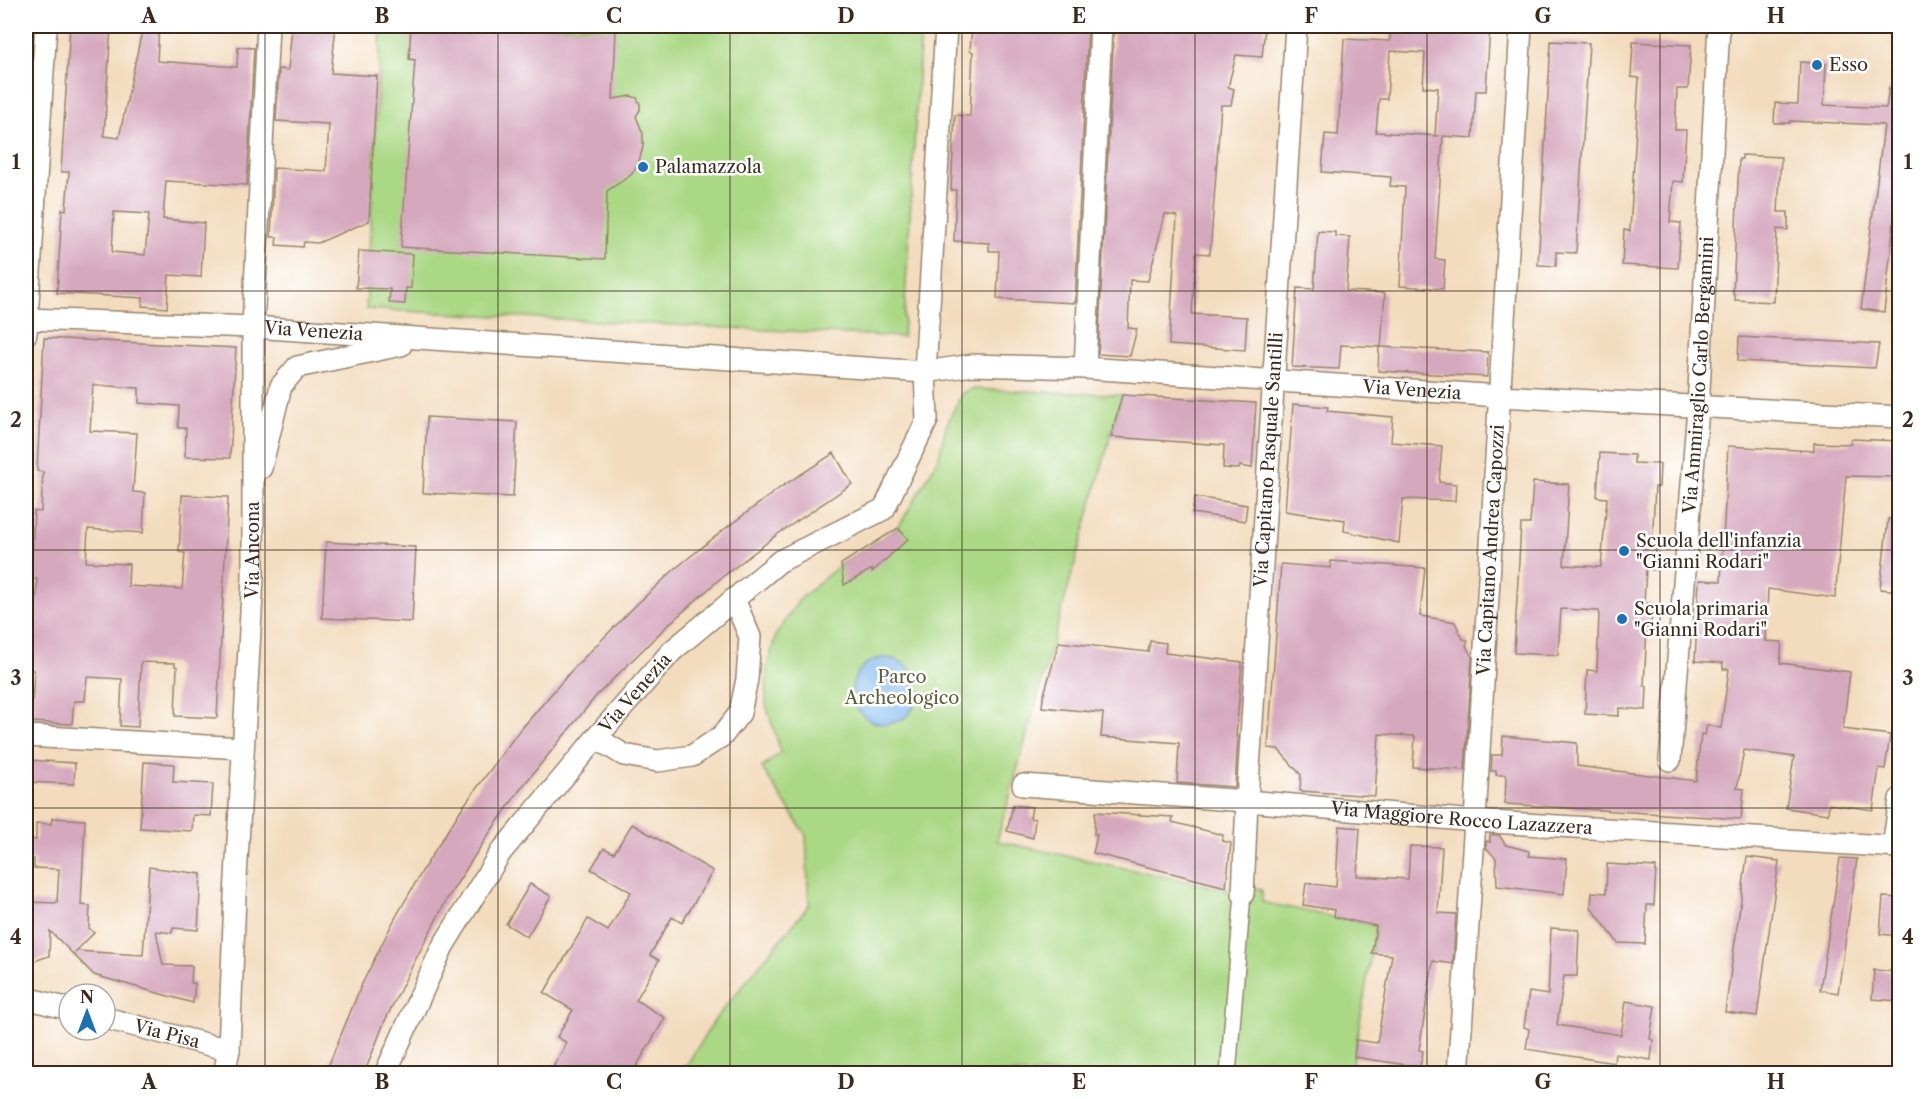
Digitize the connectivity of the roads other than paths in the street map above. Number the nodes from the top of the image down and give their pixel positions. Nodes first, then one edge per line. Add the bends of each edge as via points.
1 (46, 26) edge
2 (268, 26) edge
3 (946, 26) edge
4 (1101, 26) edge
5 (1296, 26) edge
6 (1521, 26) edge
7 (1719, 26) edge
8 (26, 324) edge
9 (253, 327) junction
10 (433, 339) junction
11 (1085, 368) junction
12 (925, 372) junction
13 (1274, 382) junction
14 (1500, 396) junction
15 (1698, 408) junction
16 (1899, 417) edge
17 (253, 500) junction
18 (734, 599) junction
19 (26, 736) edge
20 (596, 738) junction
21 (243, 748) junction
22 (1670, 760) dead end
23 (1023, 785) dead end
24 (1899, 799) edge
25 (1247, 801) junction
26 (1475, 821) junction
27 (1896, 847) edge
28 (1243, 894) joint
29 (26, 998) edge
30 (57, 1006) edge
31 (117, 1021) edge
32 (229, 1050) junction
33 (224, 1074) edge
34 (385, 1074) edge
35 (1228, 1074) edge
36 (1458, 1074) edge

1 - 8 street
2 - 9 street, Via Ancona
3 - 12 street
4 - 11 street
5 - 13 street, Via Capitano Pasquale Santilli
6 - 14 street, Via Capitano Andrea Capozzi
7 - 15 street, Via Ammiraglio Carlo Bergamini
8 - 9 street, Via Venezia
9 - 10 street, Via Venezia
9 - 17 street, Via Ancona
10 - 12 street, Via Venezia
10 - 17 street via 297,367 281,386
11 - 12 street, Via Venezia via 973,365
11 - 13 street, Via Venezia
12 - 18 street, Via Venezia via 927,420 884,509 780,561
13 - 14 street, Via Venezia
13 - 25 street, Via Capitano Pasquale Santilli
14 - 15 street, Via Venezia
14 - 26 street, Via Capitano Andrea Capozzi
15 - 16 street, Via Venezia
15 - 22 street, Via Ammiraglio Carlo Bergamini
17 - 21 street, Via Ancona via 253,577
18 - 20 street, Via Venezia via 672,651
18 - 20 street via 750,637 747,679 740,713 722,736 692,756 658,761 624,755
19 - 21 street
20 - 34 street, Via Venezia via 495,862 443,946
21 - 32 street, Via Ancona
23 - 25 street, Via Maggiore Rocco Lazazzera
24 - 27 street
25 - 26 street, Via Maggiore Rocco Lazazzera
25 - 28 street, Via Capitano Pasquale Santilli
26 - 27 street, Via Maggiore Rocco Lazazzera
26 - 36 street, Via Capitano Andrea Capozzi
28 - 35 street
29 - 30 street
31 - 32 street, Via Pisa
32 - 33 street, Via Ancona

